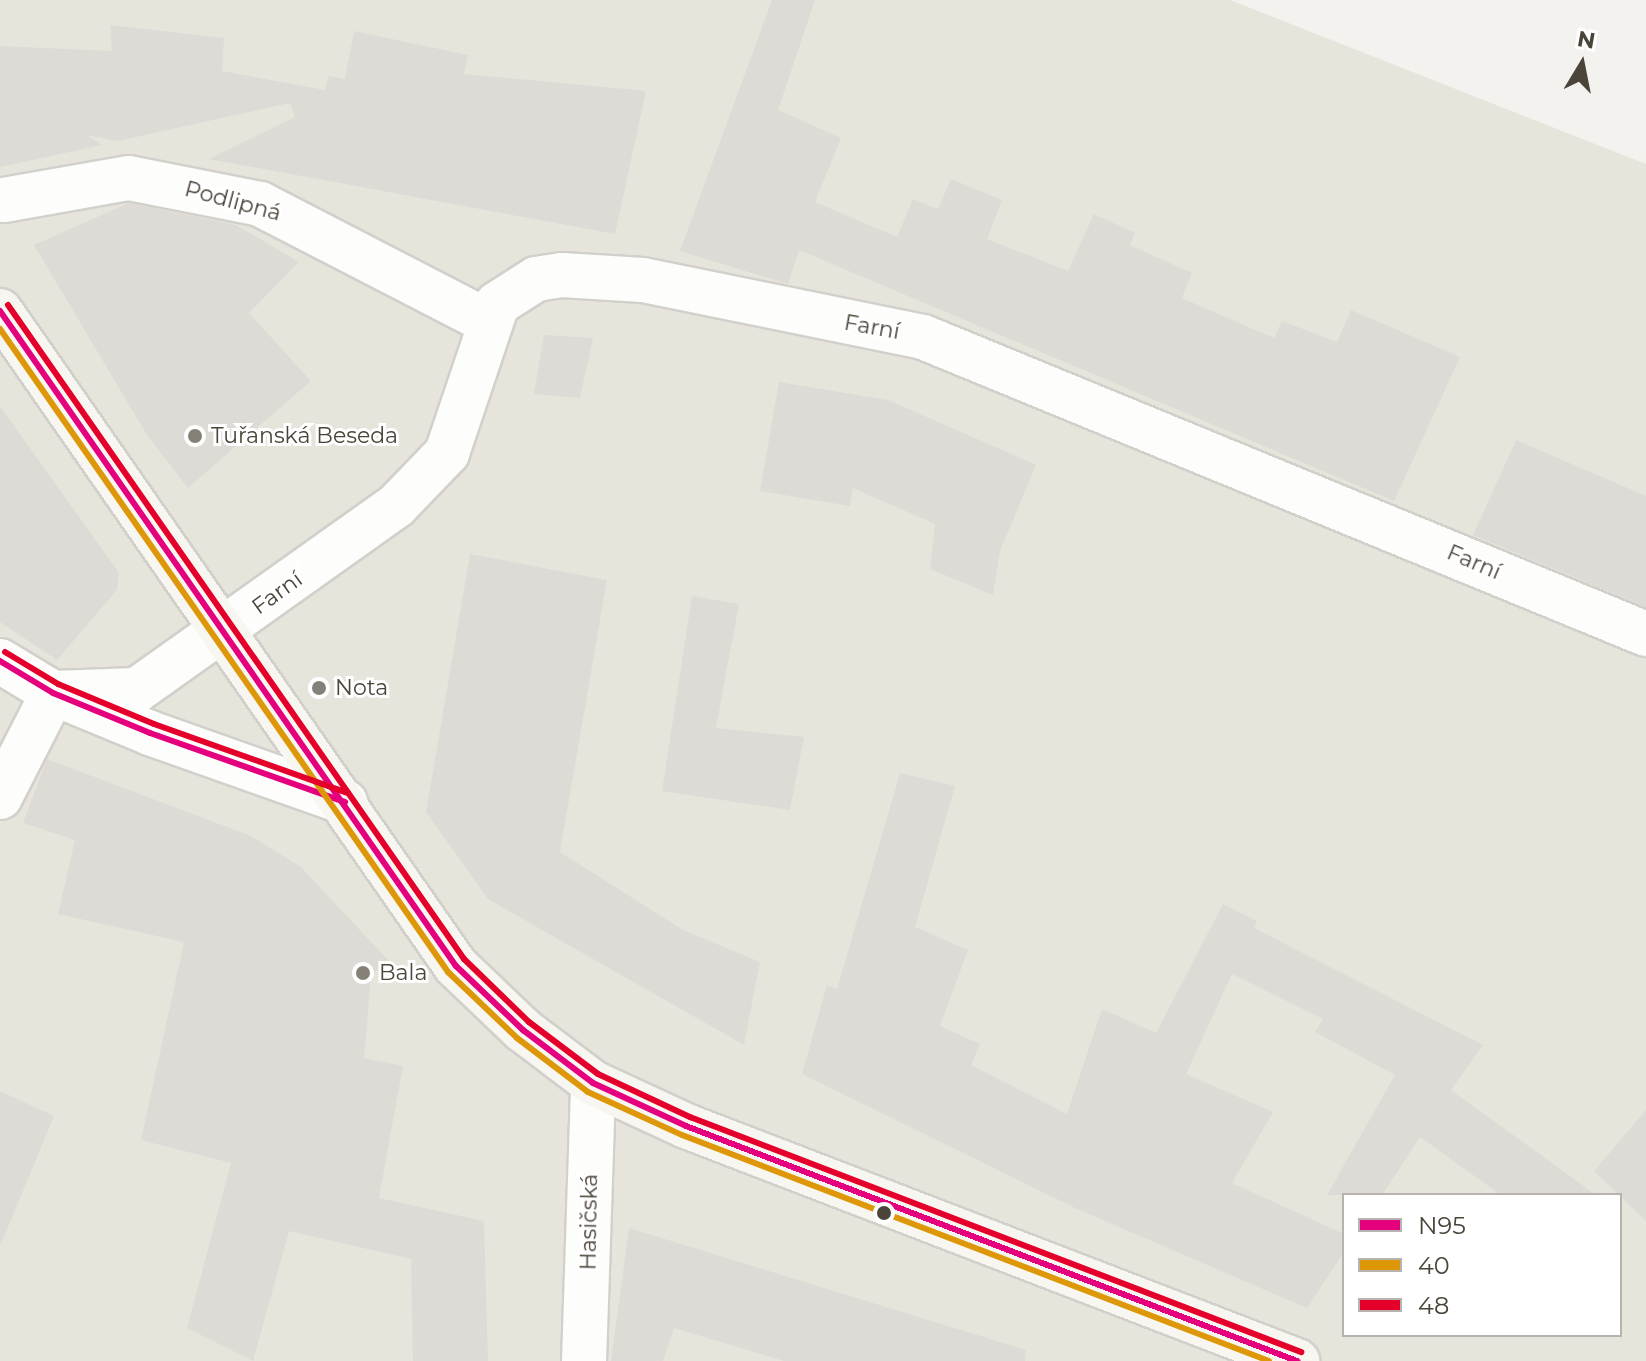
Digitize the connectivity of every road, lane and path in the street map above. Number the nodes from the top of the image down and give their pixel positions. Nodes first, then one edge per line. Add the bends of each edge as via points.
1 (4, 200) dead end
2 (0, 311) edge
3 (487, 321) junction
4 (223, 631) junction
5 (1646, 634) edge
6 (0, 661) edge
7 (53, 693) junction
8 (0, 797) edge
9 (345, 802) junction
10 (593, 1083) junction
11 (584, 1361) edge
12 (1297, 1361) edge

1 - 3 street, Podlipná via 129,178 245,200 299,219
2 - 4 main road
3 - 4 street, Farní via 461,424 424,481
3 - 5 street, Farní via 512,290 562,275 657,283 923,337
4 - 7 street via 137,690
4 - 9 main road
6 - 7 street
7 - 8 street
7 - 9 street
9 - 10 main road via 456,966
10 - 11 street, Hasičská
10 - 12 main road via 686,1126

